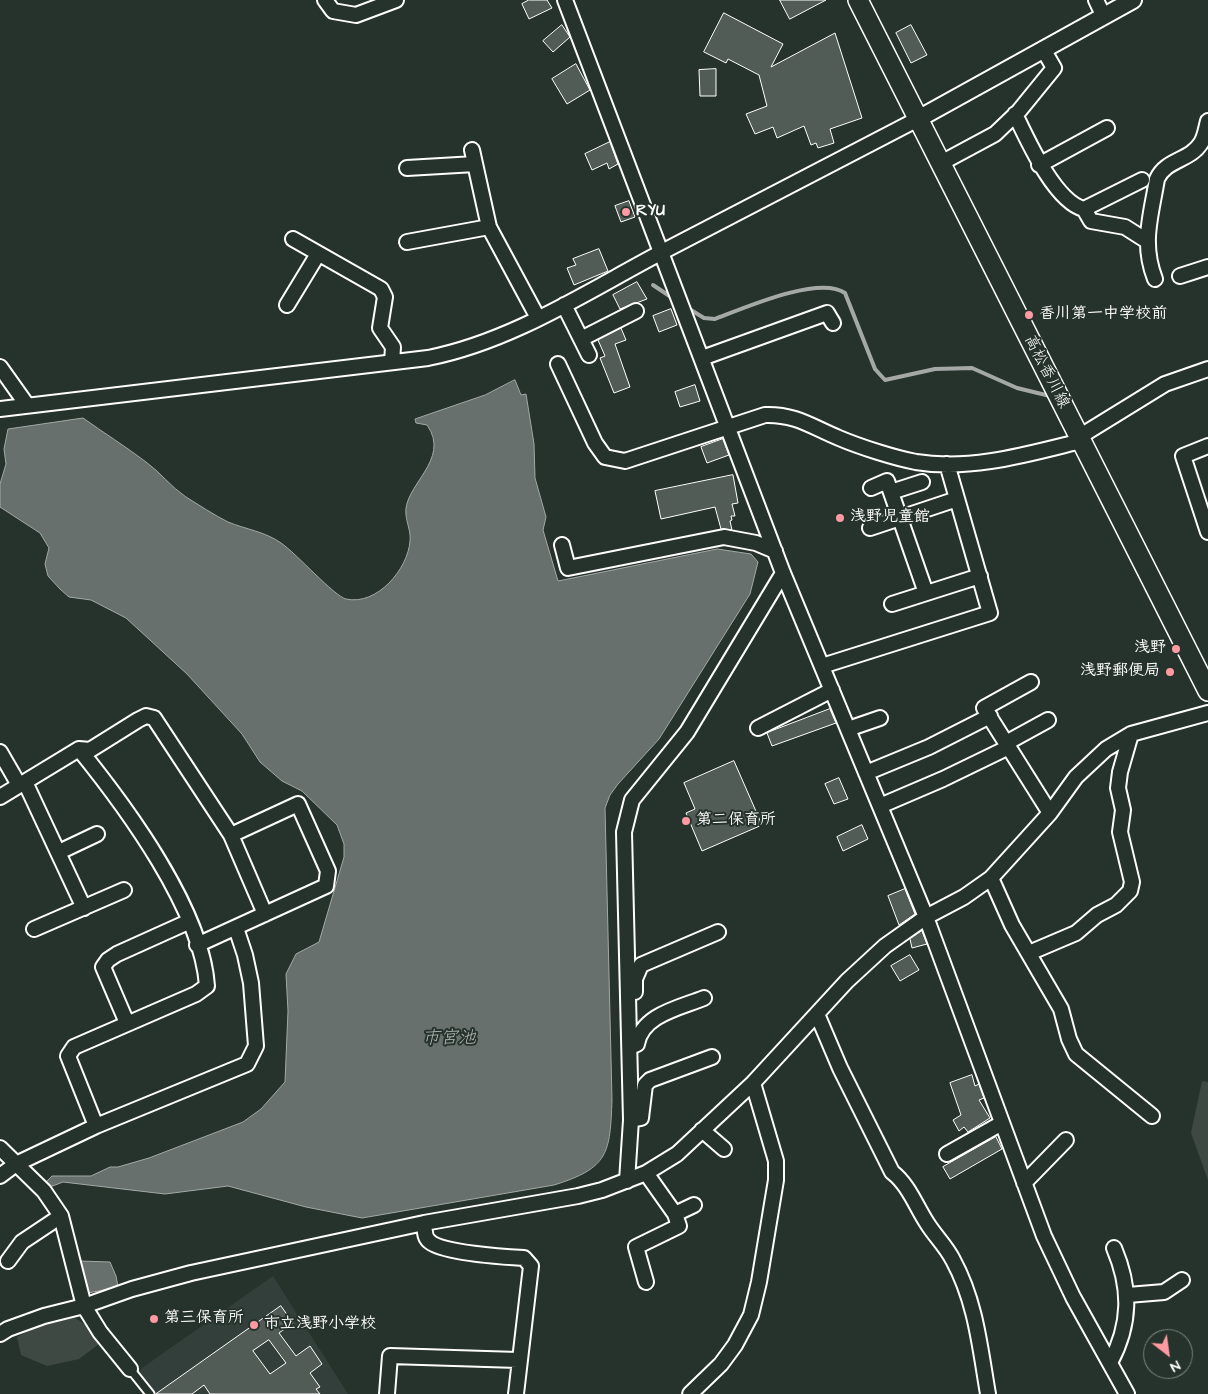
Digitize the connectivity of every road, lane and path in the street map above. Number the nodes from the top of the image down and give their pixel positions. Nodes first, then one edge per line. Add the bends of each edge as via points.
1 (325, 0) edge
2 (396, 0) edge
3 (565, 0) edge
4 (858, 0) edge
5 (1096, 0) edge
6 (1133, 0) edge
7 (1104, 15) junction
8 (1042, 49) junction
9 (1015, 114) junction
10 (918, 120) junction
11 (1208, 121) edge
12 (1107, 128) dead end
13 (941, 163) junction
14 (1039, 165) junction
15 (407, 168) dead end
16 (1142, 180) dead end
17 (1084, 209) junction
18 (489, 227) junction
19 (293, 239) dead end
20 (407, 242) dead end
21 (1147, 242) junction
22 (662, 252) junction
23 (318, 254) junction
24 (1208, 267) edge
25 (1180, 276) dead end
26 (1156, 279) dead end
27 (287, 305) dead end
28 (564, 305) junction
29 (636, 311) dead end
30 (538, 318) junction
31 (833, 322) dead end
32 (581, 339) junction
33 (589, 355) dead end
34 (702, 358) junction
35 (392, 362) junction
36 (558, 364) dead end
37 (0, 367) edge
38 (1208, 369) edge
39 (27, 405) junction
40 (0, 409) edge
41 (727, 426) junction
42 (1080, 439) junction
43 (1208, 446) edge
44 (947, 464) junction
45 (922, 482) dead end
46 (871, 488) dead end
47 (891, 492) junction
48 (1202, 495) edge
49 (957, 499) junction
50 (901, 518) junction
51 (870, 528) dead end
52 (1208, 532) edge
53 (562, 545) dead end
54 (775, 550) junction
55 (783, 573) junction
56 (980, 576) junction
57 (926, 593) junction
58 (892, 604) dead end
59 (822, 666) junction
60 (1032, 682) dead end
61 (832, 690) junction
62 (1208, 691) edge
63 (1208, 713) edge
64 (990, 716) junction
65 (880, 718) dead end
66 (1048, 720) dead end
67 (758, 728) dead end
68 (848, 729) junction
69 (1131, 734) junction
70 (1007, 745) junction
71 (79, 749) junction
72 (0, 752) edge
73 (866, 773) junction
74 (22, 784) junction
75 (0, 796) edge
76 (880, 806) junction
77 (1050, 812) junction
78 (97, 834) dead end
79 (231, 835) junction
80 (59, 852) junction
81 (991, 878) junction
82 (124, 890) dead end
83 (84, 908) junction
84 (265, 914) junction
85 (926, 917) junction
86 (188, 922) junction
87 (236, 928) junction
88 (34, 929) dead end
89 (718, 932) dead end
90 (197, 944) junction
91 (1029, 952) junction
92 (628, 996) junction
93 (704, 998) dead end
94 (816, 1014) junction
95 (127, 1023) junction
96 (629, 1047) junction
97 (712, 1058) dead end
98 (752, 1083) junction
99 (1152, 1116) dead end
100 (631, 1120) junction
101 (1002, 1123) junction
102 (96, 1126) junction
103 (702, 1130) junction
104 (1066, 1140) dead end
105 (0, 1148) edge
106 (724, 1149) dead end
107 (947, 1154) dead end
108 (16, 1164) junction
109 (646, 1173) junction
110 (0, 1176) edge
111 (627, 1181) junction
112 (1024, 1183) junction
113 (694, 1205) dead end
114 (675, 1214) junction
115 (61, 1216) junction
116 (424, 1223) junction
117 (1114, 1248) dead end
118 (8, 1261) dead end
119 (1182, 1280) dead end
120 (646, 1282) dead end
121 (1128, 1295) junction
122 (84, 1306) junction
123 (0, 1334) edge
124 (518, 1360) junction
125 (1110, 1363) junction
126 (130, 1369) joint
127 (150, 1394) edge
128 (387, 1394) edge
129 (516, 1394) edge
130 (690, 1394) edge
131 (988, 1394) edge
132 (1127, 1394) edge

1 - 2 street via 333,11 356,15
3 - 22 street
4 - 10 main road, 高松香川線
5 - 7 street
6 - 7 street
7 - 8 street
8 - 9 street via 1054,68
8 - 10 street
9 - 13 street via 995,134
9 - 14 street
10 - 13 main road, 高松香川線
10 - 22 street
11 - 21 street via 1202,143 1195,151 1161,170 1156,179
12 - 14 street
13 - 42 main road, 高松香川線
14 - 17 street via 1074,207
15 - 18 street via 473,157
16 - 17 street
17 - 21 street via 1091,221 1125,227
18 - 20 street
18 - 30 street
19 - 23 street
21 - 26 street
22 - 28 street
22 - 34 street
23 - 27 street
23 - 35 street via 381,289 385,297 380,328 393,347
24 - 25 street
28 - 30 street
28 - 32 street
29 - 32 street
30 - 35 street via 462,351
31 - 34 street via 827,313
32 - 33 street
34 - 41 street
35 - 39 street
36 - 41 street via 595,443 605,457 625,461
37 - 39 street
38 - 42 street via 1165,384
39 - 40 street
41 - 44 street via 764,415 782,415 840,439 916,462
41 - 54 street
42 - 44 street via 994,461
42 - 62 main road, 高松香川線
43 - 48 street via 1183,456
44 - 49 street
45 - 47 street
46 - 47 street via 887,481
47 - 50 street
48 - 52 street
49 - 50 street
49 - 56 street
50 - 51 street
50 - 57 street
53 - 54 street via 568,568 724,537
54 - 55 street
55 - 59 street
55 - 92 street via 687,732 632,800 624,832
56 - 57 street
56 - 59 street via 990,613
57 - 58 street
59 - 61 street
60 - 64 street via 984,708
61 - 67 street
61 - 68 street
63 - 69 street
64 - 70 street
64 - 73 street via 929,747
65 - 68 street
66 - 70 street
68 - 73 street
69 - 77 street via 1106,750 1076,777
69 - 91 street via 1118,788 1123,810 1120,832 1132,882 1130,891 1076,933
70 - 76 street
70 - 77 street
71 - 74 street
71 - 79 street via 90,750 138,720 146,716 154,718
71 - 86 street via 154,852
72 - 74 street
73 - 76 street
74 - 75 street
74 - 80 street
76 - 85 street
77 - 81 street
78 - 80 street
79 - 84 street
79 - 84 street via 298,804 328,871 326,886
80 - 83 street
81 - 85 street
81 - 91 street via 1012,925
82 - 83 street
83 - 88 street
84 - 87 street
85 - 94 street via 885,946
85 - 101 street
86 - 90 street
86 - 95 street via 117,954 103,967
87 - 90 street
87 - 102 street via 250,983 256,1046 246,1064
89 - 92 street via 641,964 635,979 635,992
90 - 95 street via 206,969 207,986 196,994
91 - 99 street via 1061,1009 1076,1054
92 - 96 street
93 - 96 street via 648,1021 638,1033 636,1044
94 - 98 street
94 - 131 street via 892,1172 900,1178 928,1225 942,1241 966,1286
95 - 102 street via 74,1047 68,1056
96 - 100 street
97 - 100 street via 650,1080 645,1085 641,1118
98 - 103 street
98 - 130 street via 776,1161 776,1180 759,1282 751,1315 735,1345 721,1364
100 - 111 street
101 - 107 street
101 - 112 street
102 - 108 street
103 - 106 street
103 - 109 street via 677,1154
104 - 112 street
105 - 108 street
108 - 110 street
108 - 115 street via 44,1191
109 - 111 street
109 - 114 street
111 - 116 street via 578,1196
112 - 125 street via 1061,1274
113 - 114 street
114 - 120 street via 679,1226 636,1247
115 - 118 street via 22,1242
115 - 122 street
116 - 122 street via 191,1273
116 - 124 street via 426,1237 434,1245 482,1255 524,1258 529,1262 532,1271
117 - 121 street via 1124,1271
119 - 121 street via 1164,1292
121 - 125 street via 1118,1349
122 - 123 street via 44,1316 8,1328
122 - 126 street
124 - 128 street via 390,1356
124 - 129 street
125 - 132 street
126 - 127 lane

